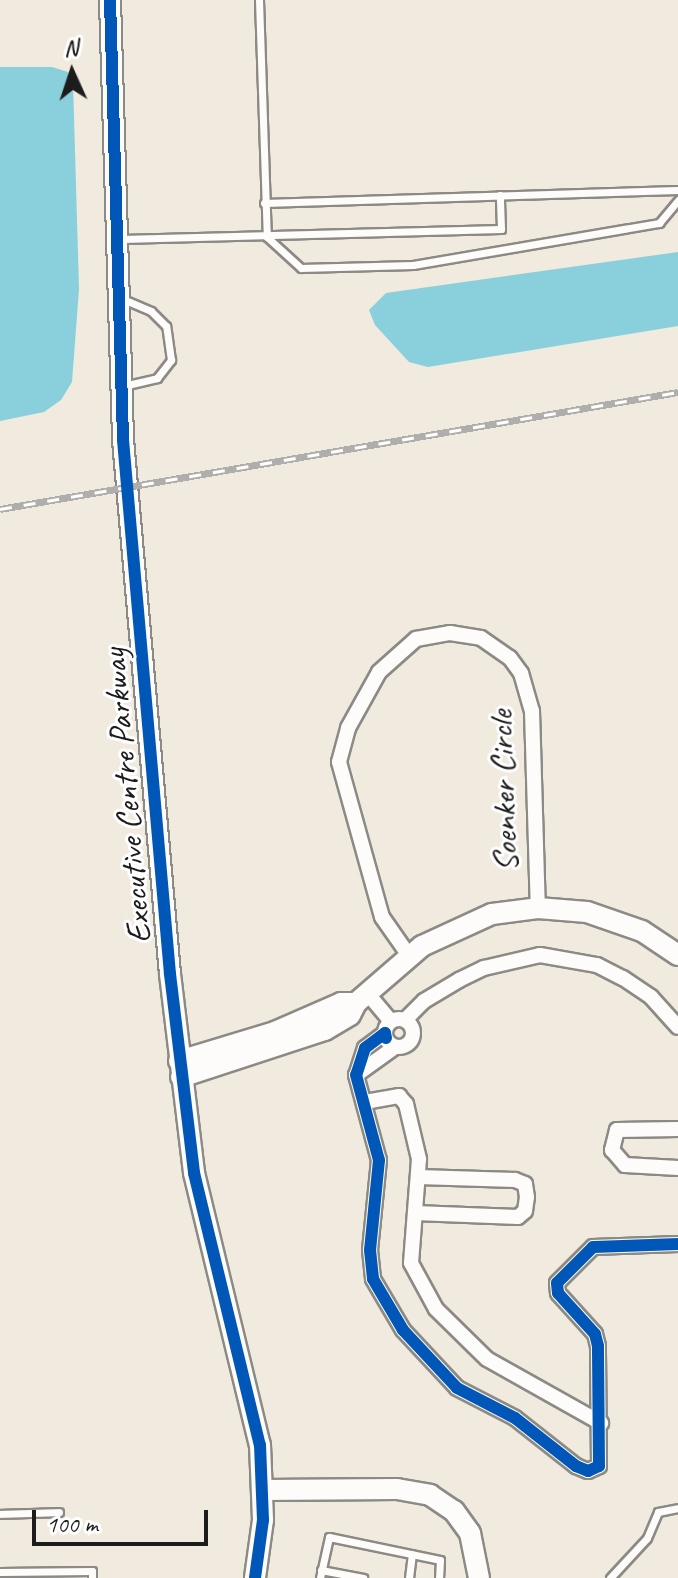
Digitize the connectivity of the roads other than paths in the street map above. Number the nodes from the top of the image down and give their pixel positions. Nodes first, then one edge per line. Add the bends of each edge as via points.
1 (110, 0) edge
2 (259, 0) edge
3 (678, 190) edge
4 (500, 195) junction
5 (678, 200) edge
6 (264, 203) junction
7 (267, 237) junction
8 (117, 239) junction
9 (118, 297) junction
10 (120, 387) junction
11 (538, 908) junction
12 (678, 955) edge
13 (410, 957) junction
14 (362, 998) junction
15 (678, 1027) edge
16 (396, 1031) junction
17 (180, 1069) junction
18 (356, 1075) junction
19 (365, 1102) junction
20 (678, 1129) edge
21 (678, 1168) edge
22 (418, 1177) junction
23 (415, 1213) junction
24 (678, 1244) edge
25 (601, 1423) junction
26 (263, 1490) junction
27 (678, 1508) edge
28 (59, 1512) dead end
29 (0, 1514) edge
30 (412, 1554) junction
31 (0, 1572) edge
32 (320, 1574) edge
33 (92, 1578) edge
34 (255, 1578) edge
35 (363, 1578) edge
36 (409, 1578) edge
37 (439, 1578) edge
38 (479, 1578) edge
39 (610, 1578) edge

1 - 8 street, Executive Centre Parkway
2 - 6 lane
3 - 4 lane
4 - 6 lane
4 - 7 lane via 501,229
5 - 7 lane via 659,223 413,265 301,268
6 - 7 lane
7 - 8 lane
8 - 9 street, Executive Centre Parkway
9 - 10 street, Executive Centre Parkway
9 - 10 lane via 151,311 166,326 171,360 157,378
10 - 17 street, Executive Centre Parkway
11 - 12 street via 618,920
11 - 13 street via 469,922 444,932
11 - 13 street, Soenker Circle via 532,711 521,673 510,658 481,638 450,633 416,639 379,672 348,728 339,762 382,917
13 - 14 street
14 - 16 street
14 - 17 street
15 - 16 street via 651,997 623,978 567,957 540,955 484,968 433,998
16 - 18 street
16 - 18 street via 365,1048
17 - 26 street, Executive Centre Parkway via 194,1173 254,1412
18 - 19 street
19 - 22 street via 399,1096 406,1104
19 - 25 street via 379,1160 370,1250 373,1279 403,1330 457,1388 515,1418 588,1471 599,1466
20 - 21 street via 617,1130 612,1150 625,1165
22 - 23 street
22 - 23 street via 515,1180 525,1184 527,1197 518,1217
23 - 25 street via 409,1242 419,1284 469,1346
24 - 25 street via 593,1247 557,1283 558,1293 595,1334
26 - 34 street, Executive Centre Parkway
26 - 38 street via 397,1489 430,1495 454,1511 470,1533
27 - 39 lane via 658,1512 647,1538
28 - 29 lane
30 - 32 lane via 329,1537
30 - 36 lane
30 - 37 lane via 440,1560
31 - 33 lane via 92,1571
32 - 35 lane

